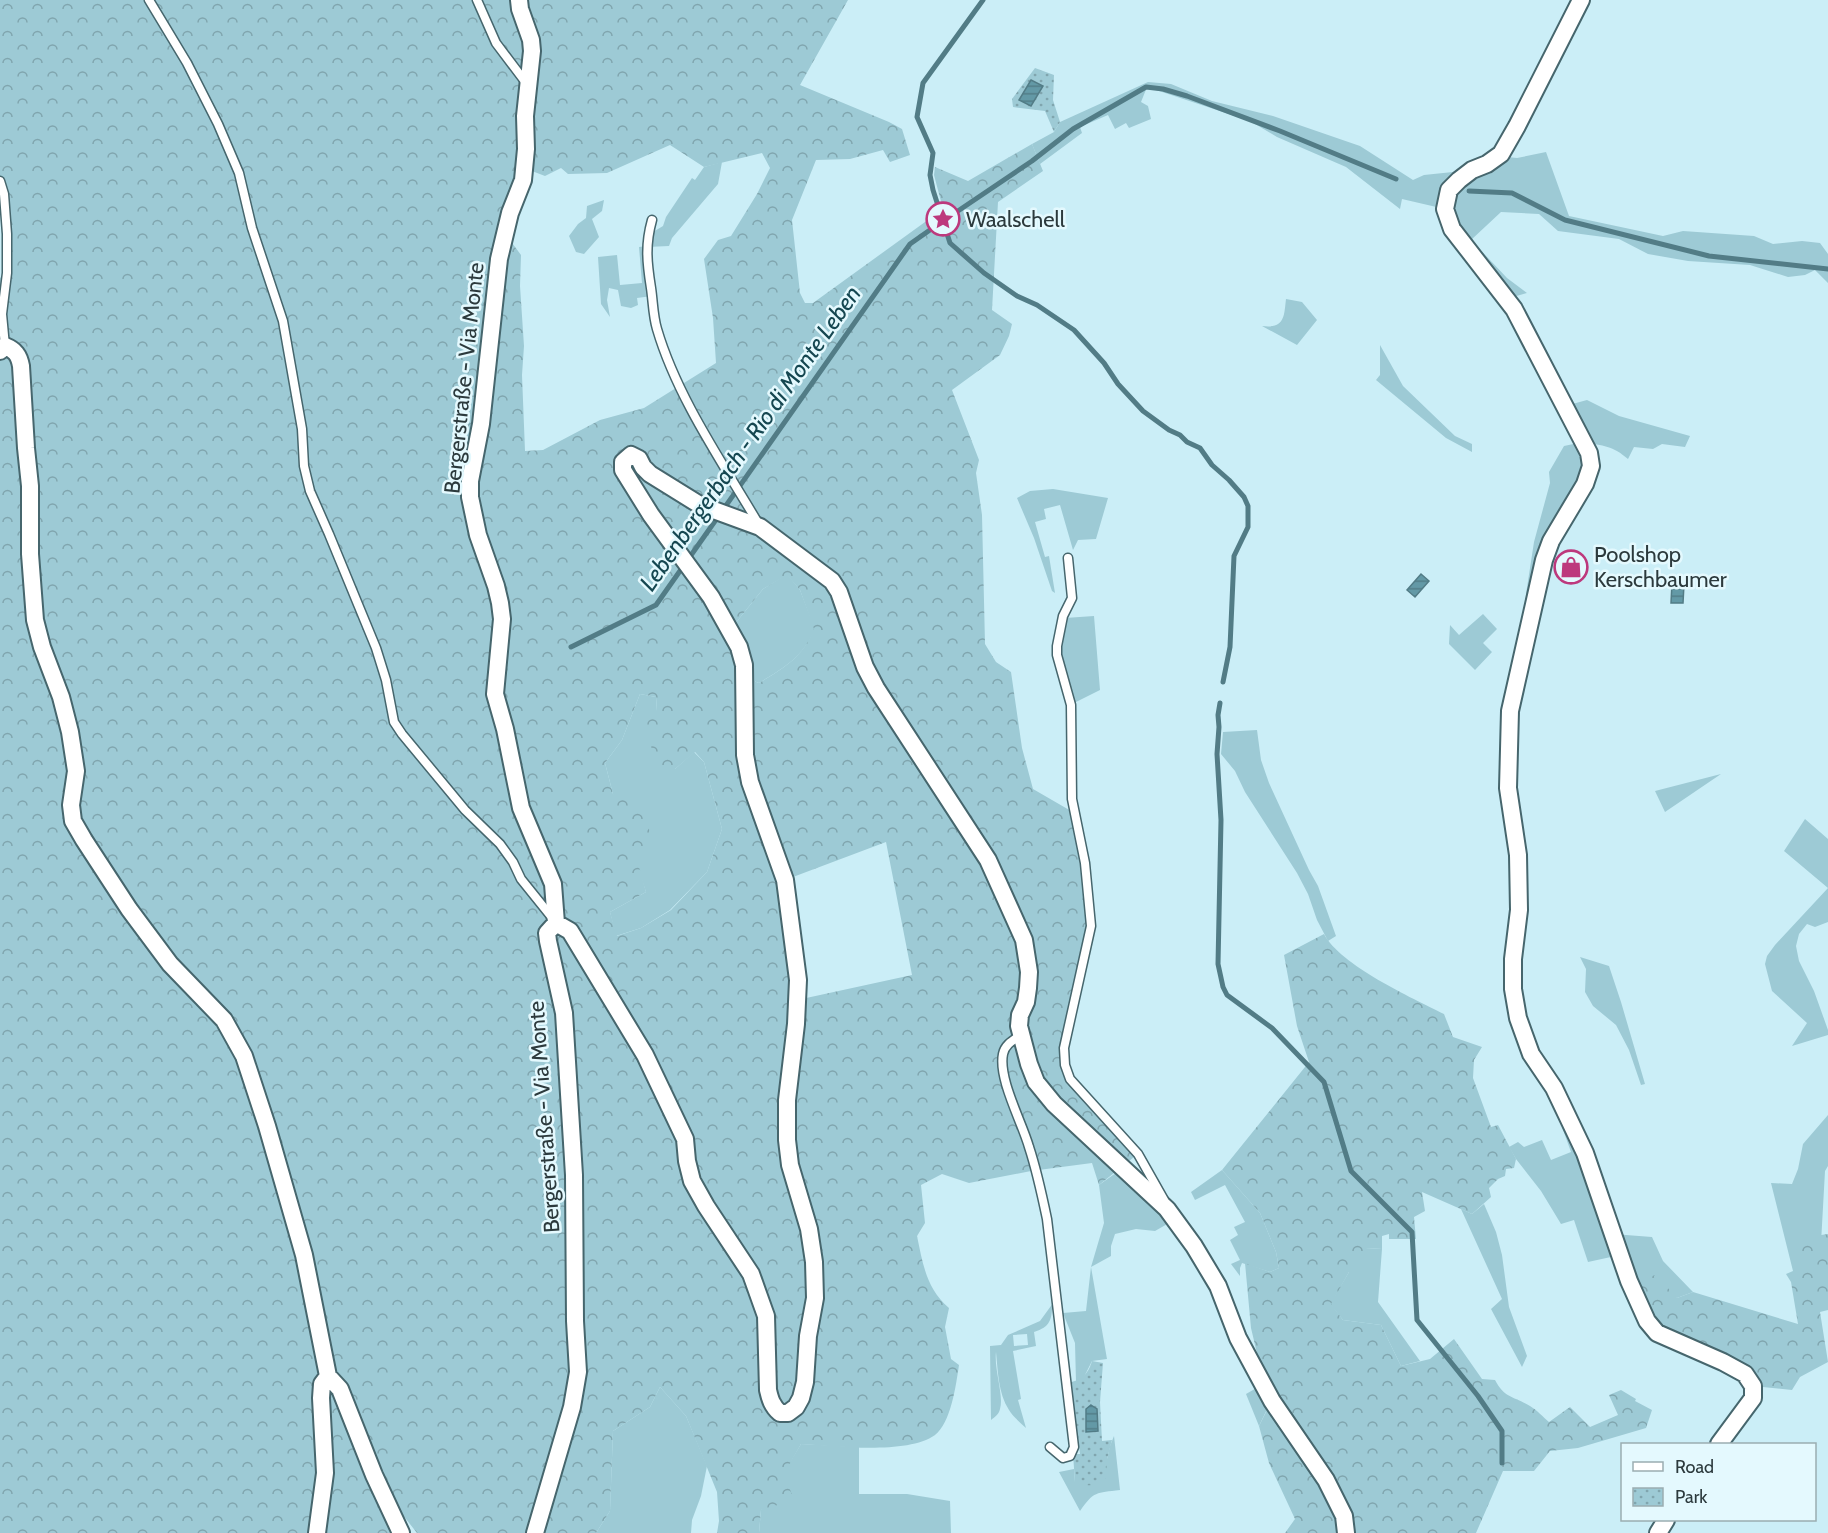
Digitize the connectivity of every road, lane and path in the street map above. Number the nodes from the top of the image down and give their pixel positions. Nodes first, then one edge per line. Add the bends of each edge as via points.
1 (149, 0) edge
2 (477, 0) edge
3 (519, 0) edge
4 (1581, 0) edge
5 (529, 87) junction
6 (0, 181) edge
7 (652, 220) dead end
8 (3, 349) edge
9 (760, 527) junction
10 (1068, 558) dead end
11 (556, 923) junction
12 (1022, 1034) junction
13 (1167, 1209) junction
14 (325, 1380) junction
15 (1720, 1443) edge
16 (1050, 1447) dead end
17 (317, 1533) edge
18 (401, 1533) edge
19 (535, 1533) edge
20 (1346, 1533) edge

1 - 11 lane via 187,63 239,173 252,228 283,321 310,491 376,648 394,722 465,810 500,844 521,879
2 - 5 lane via 496,43
3 - 5 street, Bergerstraße - Via Monte via 531,40
4 - 15 street via 1501,154 1454,185 1445,209 1452,229 1514,309 1589,453 1591,466 1544,560 1510,711 1508,788 1518,855 1520,910 1513,989 1526,1045 1554,1088 1585,1153 1647,1322 1657,1333 1745,1374 1753,1386 1753,1398
5 - 11 street, Bergerstraße - Via Monte via 523,180 499,259 481,424 470,481 478,535 496,586 502,619 495,694 521,808 553,884
6 - 8 lane via 8,273 2,314
7 - 9 lane via 647,257 656,327 687,401
8 - 14 street via 17,353 21,366 35,620 70,732 76,771 73,821 129,909 170,963 224,1020 244,1056 304,1255
9 - 11 street via 700,505 650,474 631,455 623,462 623,471 711,597 739,647 744,665 745,755 750,782 785,880 798,980 787,1140 790,1165 809,1229 815,1298 805,1382 801,1398 788,1413 780,1413 771,1401 766,1316 751,1274 692,1181 685,1139 645,1055 570,932
9 - 12 street via 832,581 876,688 988,860 1024,940 1029,972 1026,1002 1020,1015
10 - 13 lane via 1071,598 1063,616 1057,655 1071,705 1072,799 1091,926 1064,1048 1065,1065 1070,1079 1138,1154
11 - 19 street, Bergerstraße - Via Monte via 547,933 564,1012 574,1175 578,1372 572,1407
12 - 13 street via 1036,1082 1054,1104
12 - 16 lane via 1003,1053 1005,1079 1029,1148 1047,1219 1074,1447 1070,1456 1063,1458
13 - 20 street via 1218,1286 1238,1338 1272,1401 1326,1480 1344,1516
14 - 17 street via 321,1398 325,1473
14 - 18 street via 340,1389

